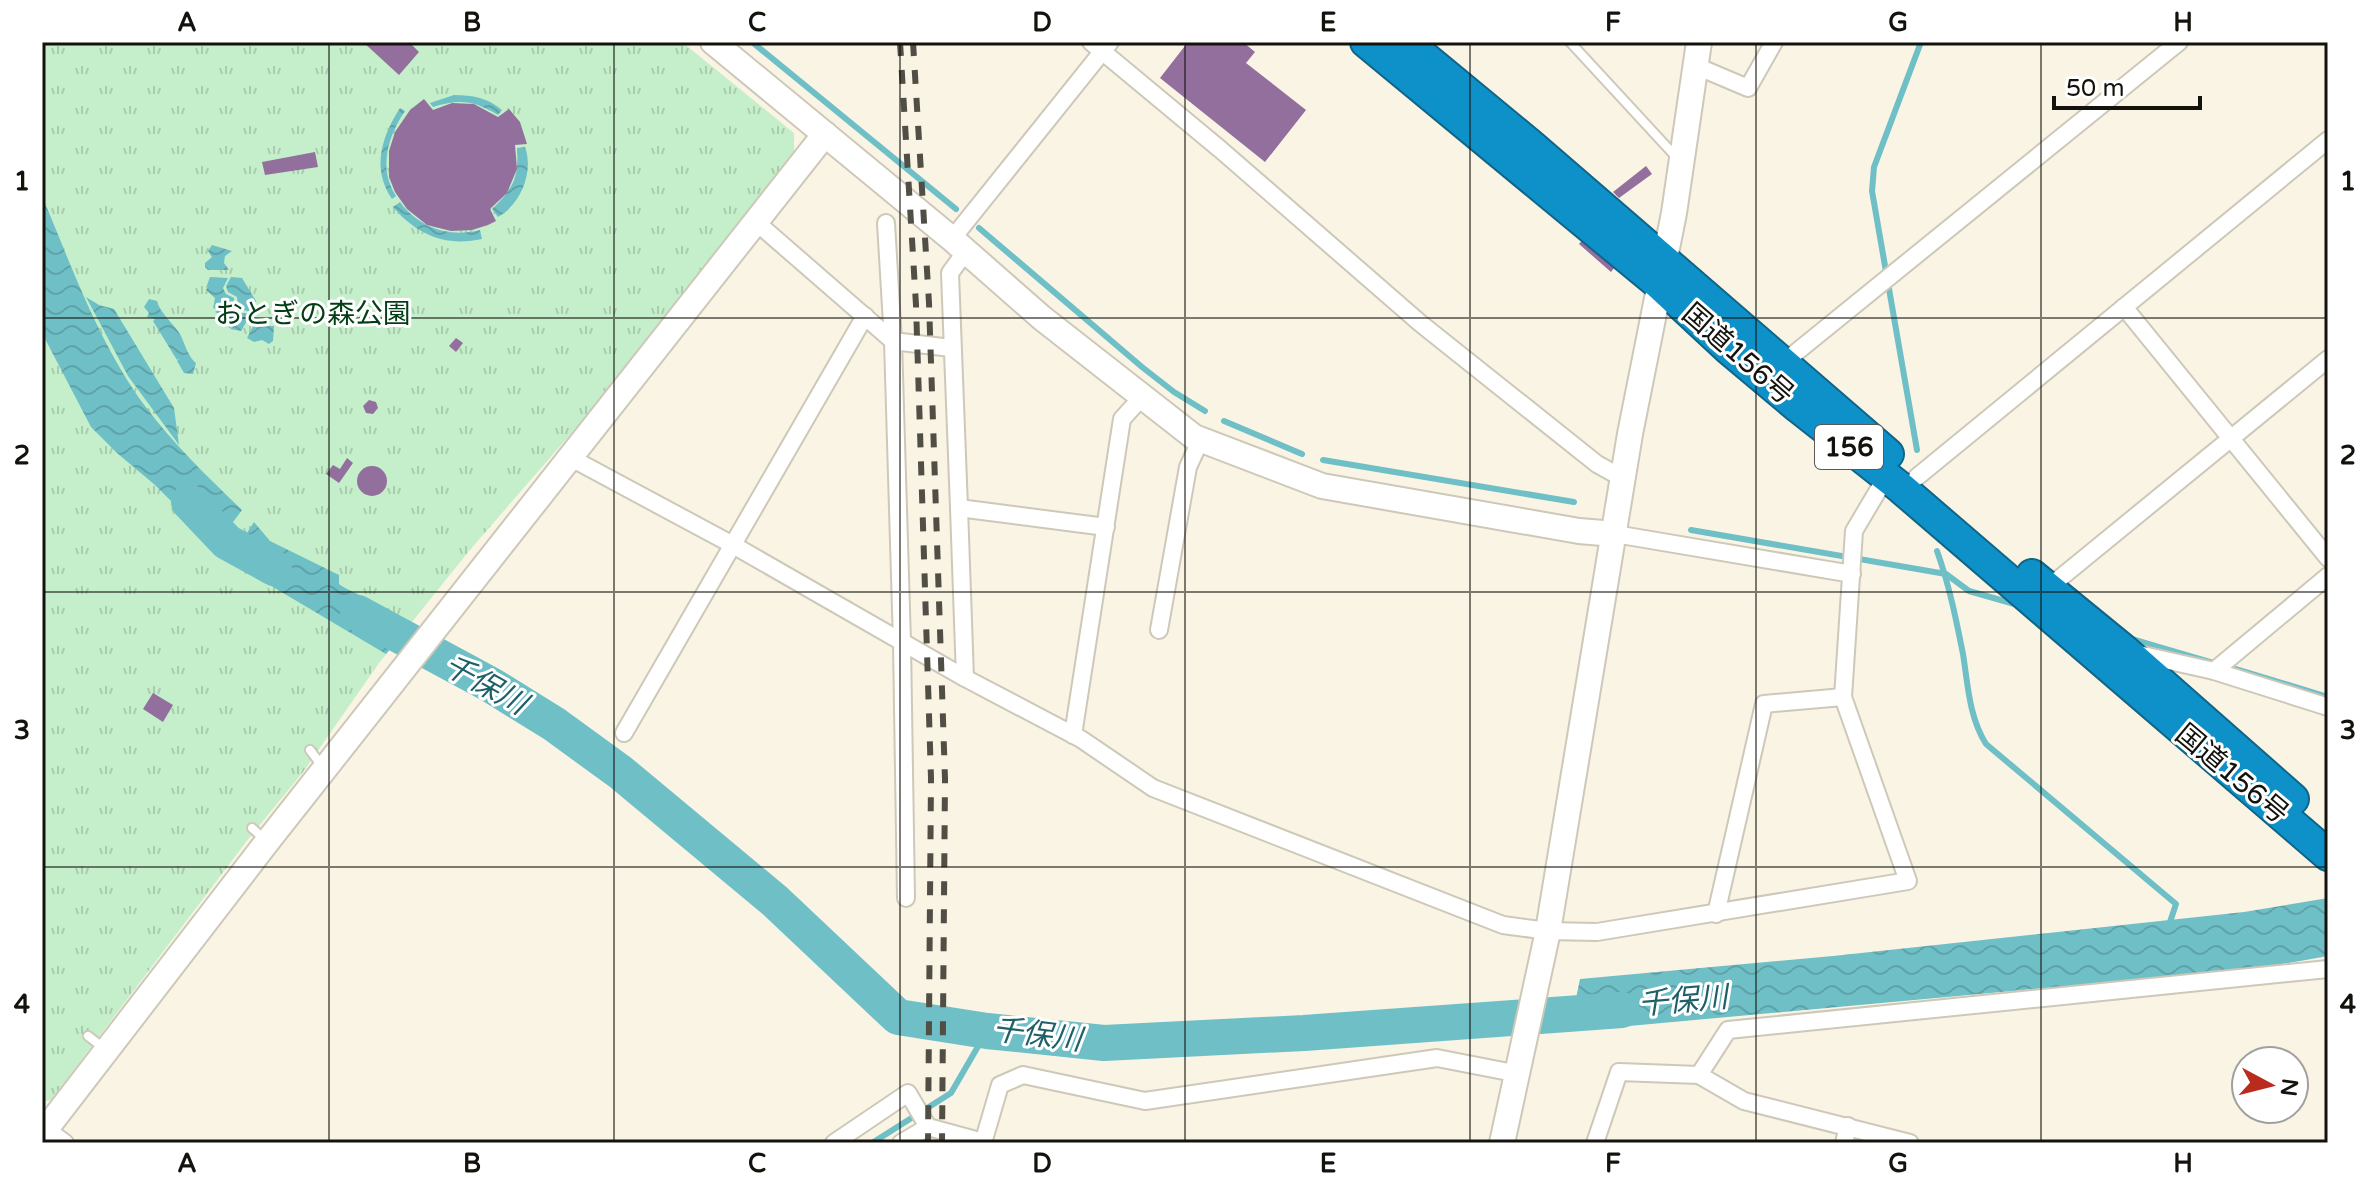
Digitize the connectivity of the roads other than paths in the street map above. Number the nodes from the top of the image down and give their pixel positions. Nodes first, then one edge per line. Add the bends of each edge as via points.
1 (713, 42) edge
2 (1366, 42) edge
3 (1406, 42) edge
4 (1570, 42) edge
5 (1774, 42) edge
6 (2179, 42) edge
7 (1101, 45) edge
8 (1698, 54) edge
9 (825, 134) junction
10 (2328, 140) edge
11 (1682, 164) junction
12 (756, 222) junction
13 (886, 223) dead end
14 (959, 245) junction
15 (1661, 272) junction
16 (2124, 307) junction
17 (865, 316) junction
18 (893, 341) junction
19 (951, 348) junction
20 (2328, 359) edge
21 (1783, 363) junction
22 (1142, 397) junction
23 (1201, 439) junction
24 (2230, 439) junction
25 (571, 458) junction
26 (1886, 477) junction
27 (1917, 477) junction
28 (1624, 479) junction
29 (959, 508) junction
30 (1106, 527) junction
31 (1615, 534) junction
32 (733, 545) junction
33 (2328, 558) edge
34 (1852, 574) junction
35 (2328, 576) edge
36 (2048, 588) junction
37 (1159, 630) dead end
38 (902, 643) junction
39 (2125, 651) junction
40 (2214, 671) junction
41 (965, 678) junction
42 (1843, 697) junction
43 (2328, 707) edge
44 (624, 733) dead end
45 (1073, 735) junction
46 (310, 750) dead end
47 (325, 770) junction
48 (2328, 829) edge
49 (2328, 855) edge
50 (906, 898) dead end
51 (1716, 914) junction
52 (1548, 931) junction
53 (2328, 969) edge
54 (1519, 1074) junction
55 (1699, 1075) junction
56 (1848, 1126) junction
57 (928, 1127) junction
58 (51, 1133) edge
59 (983, 1142) edge
60 (1508, 1142) edge
61 (834, 1143) edge
62 (901, 1143) edge
63 (1595, 1143) edge
64 (1844, 1143) edge
65 (1910, 1143) edge

1 - 9 street
2 - 15 highway, 国道156号 / 156
3 - 15 highway, 国道156号 / 156 via 1533,147
4 - 11 lane
5 - 8 street via 1748,88
6 - 21 street
7 - 14 street
7 - 28 street via 1420,323 1597,464
8 - 11 street
9 - 12 street
9 - 14 street
10 - 16 street
11 - 15 street
12 - 17 street
12 - 25 street
13 - 18 street
14 - 19 street via 950,273
14 - 22 street
15 - 21 highway, 国道156号 / 156
15 - 26 highway, 国道156号 / 156 via 1730,350
15 - 28 street
16 - 24 street
16 - 27 street
17 - 18 street
17 - 32 street
18 - 19 street
18 - 38 street
19 - 29 street
20 - 24 street
21 - 27 highway, 国道156号 / 156
22 - 23 street
22 - 30 street via 1122,419
23 - 31 street via 1322,486
23 - 37 street via 1188,467
24 - 33 street
24 - 36 street
25 - 32 street
25 - 47 street
26 - 34 street via 1854,531
26 - 49 highway, 国道156号 / 156
27 - 36 highway, 国道156号 / 156
28 - 31 street
29 - 30 street
29 - 41 street
30 - 45 street
31 - 34 street
31 - 52 street
32 - 38 street
32 - 44 street
34 - 42 street
35 - 40 street
36 - 39 highway, 国道156号 / 156
38 - 41 street
38 - 50 street
39 - 40 street
39 - 48 highway, 国道156号 / 156
40 - 43 street
41 - 45 street
42 - 51 street via 1764,704
42 - 51 street via 1908,881
45 - 52 street via 1153,788 1503,925
46 - 47 lane
47 - 58 street via 260,835 97,1043
51 - 52 street via 1597,932
52 - 54 street
53 - 55 street via 1728,1030
54 - 59 street via 1437,1058 1145,1101 1023,1075 1000,1085
54 - 60 street
55 - 56 street via 1744,1101
55 - 63 street via 1619,1072
56 - 64 street
56 - 65 street
57 - 59 street
57 - 61 street via 908,1093
57 - 62 street

